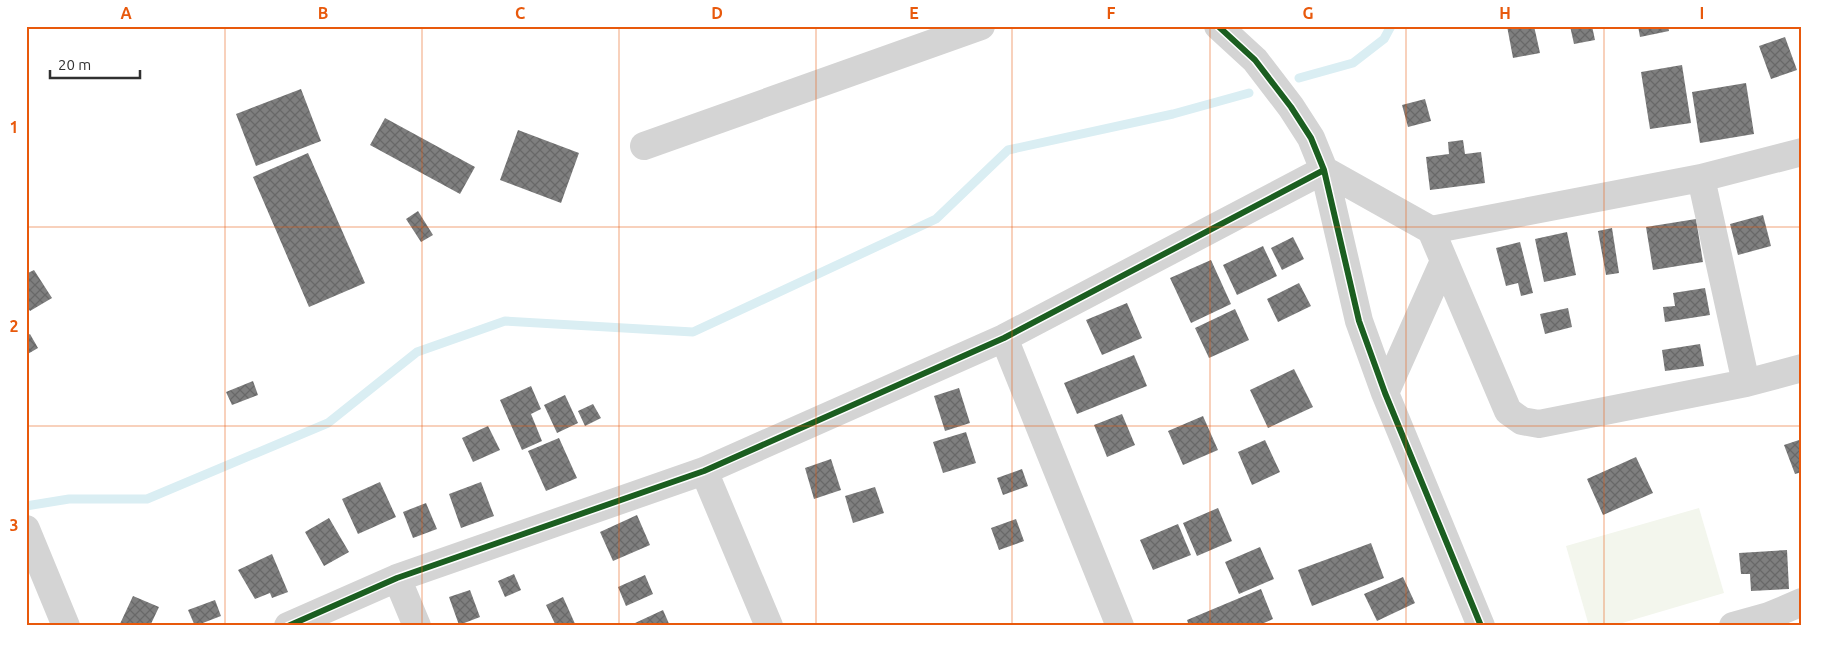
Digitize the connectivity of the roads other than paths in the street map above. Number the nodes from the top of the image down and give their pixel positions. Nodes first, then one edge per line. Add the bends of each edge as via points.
1 (981, 26) edge
2 (1218, 26) edge
3 (644, 146) dead end
4 (1802, 152) edge
5 (1324, 170) junction
6 (1701, 178) junction
7 (1431, 230) junction
8 (1444, 261) junction
9 (1004, 338) junction
10 (1802, 368) edge
11 (1746, 383) junction
12 (1385, 393) junction
13 (704, 471) junction
14 (26, 529) edge
15 (397, 578) junction
16 (1802, 602) edge
17 (1771, 621) edge
18 (66, 626) edge
19 (288, 626) edge
20 (417, 626) edge
21 (769, 626) edge
22 (1120, 626) edge
23 (1481, 626) edge
24 (1734, 626) edge

1 - 3 street
2 - 5 street via 1255,60 1291,107 1311,138
4 - 6 street
5 - 7 street
5 - 9 street
5 - 12 street via 1359,322
6 - 7 street
6 - 11 street
7 - 8 street
8 - 11 street via 1508,411 1522,421 1539,424
8 - 12 street
9 - 13 street
9 - 22 street
10 - 11 street
12 - 23 street
13 - 15 street
13 - 21 street
14 - 18 street
15 - 19 street
15 - 20 street
16 - 17 street
17 - 24 street

